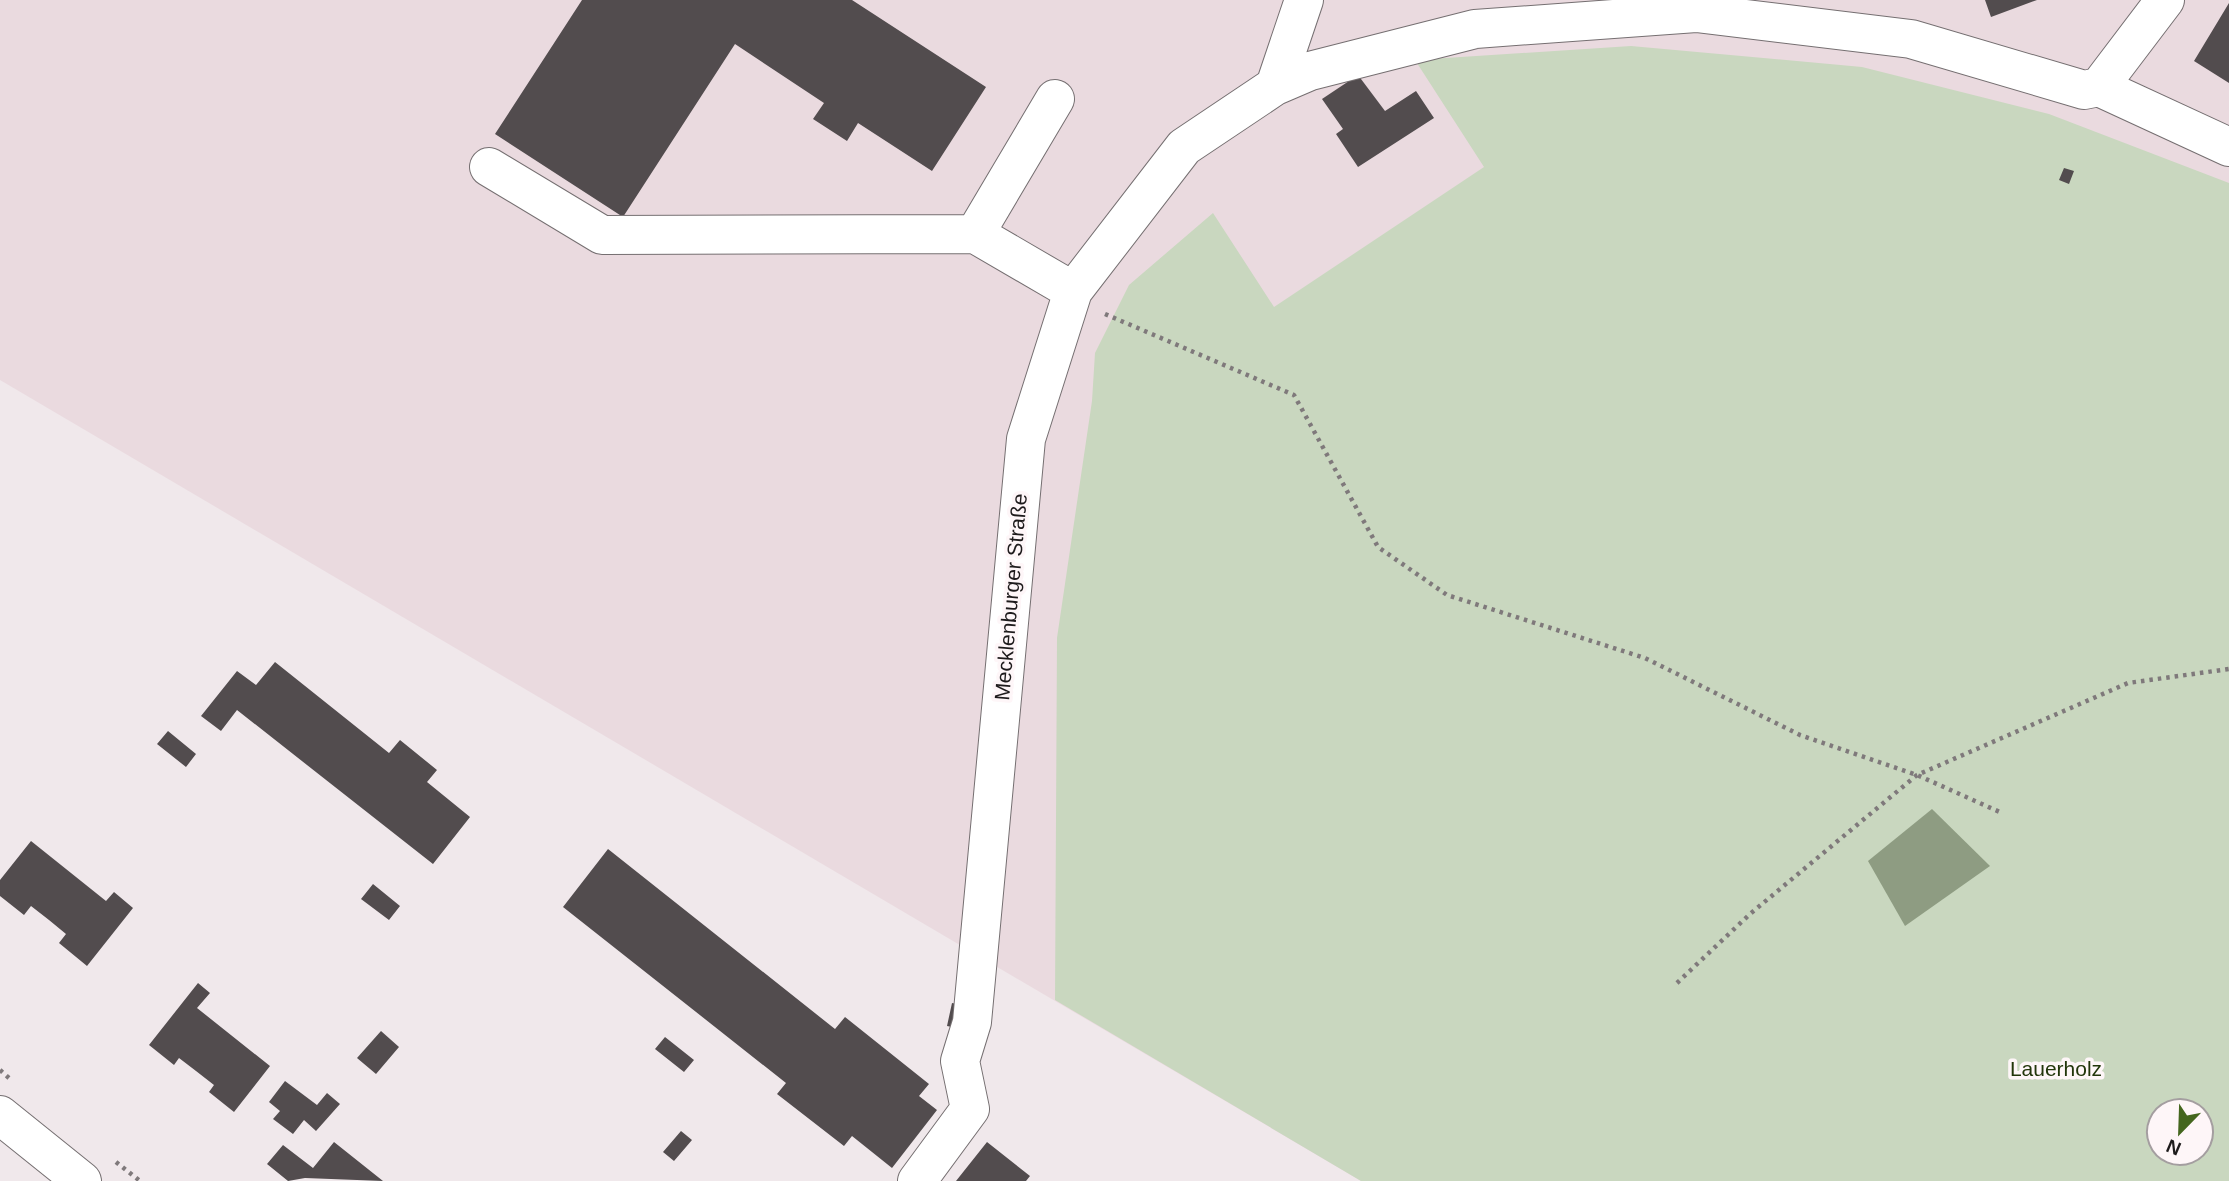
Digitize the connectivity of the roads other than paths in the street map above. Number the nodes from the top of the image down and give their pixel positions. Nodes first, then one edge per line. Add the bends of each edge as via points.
1 (1304, 0) edge
2 (2165, 0) edge
3 (1275, 86) junction
4 (2099, 87) junction
5 (1055, 99) dead end
6 (2229, 147) edge
7 (489, 167) dead end
8 (975, 234) junction
9 (1073, 291) junction
10 (0, 1115) edge
11 (82, 1181) edge
12 (917, 1181) edge

1 - 3 street
2 - 4 street
3 - 4 street, Mecklenburger Straße via 1310,71 1475,29 1696,13 1911,39 2084,90
3 - 9 street, Mecklenburger Straße via 1184,147
4 - 6 street
5 - 8 street
7 - 8 street via 602,234
8 - 9 street
9 - 12 street, Mecklenburger Straße via 1026,439 972,1021 960,1061 970,1109
10 - 11 street

